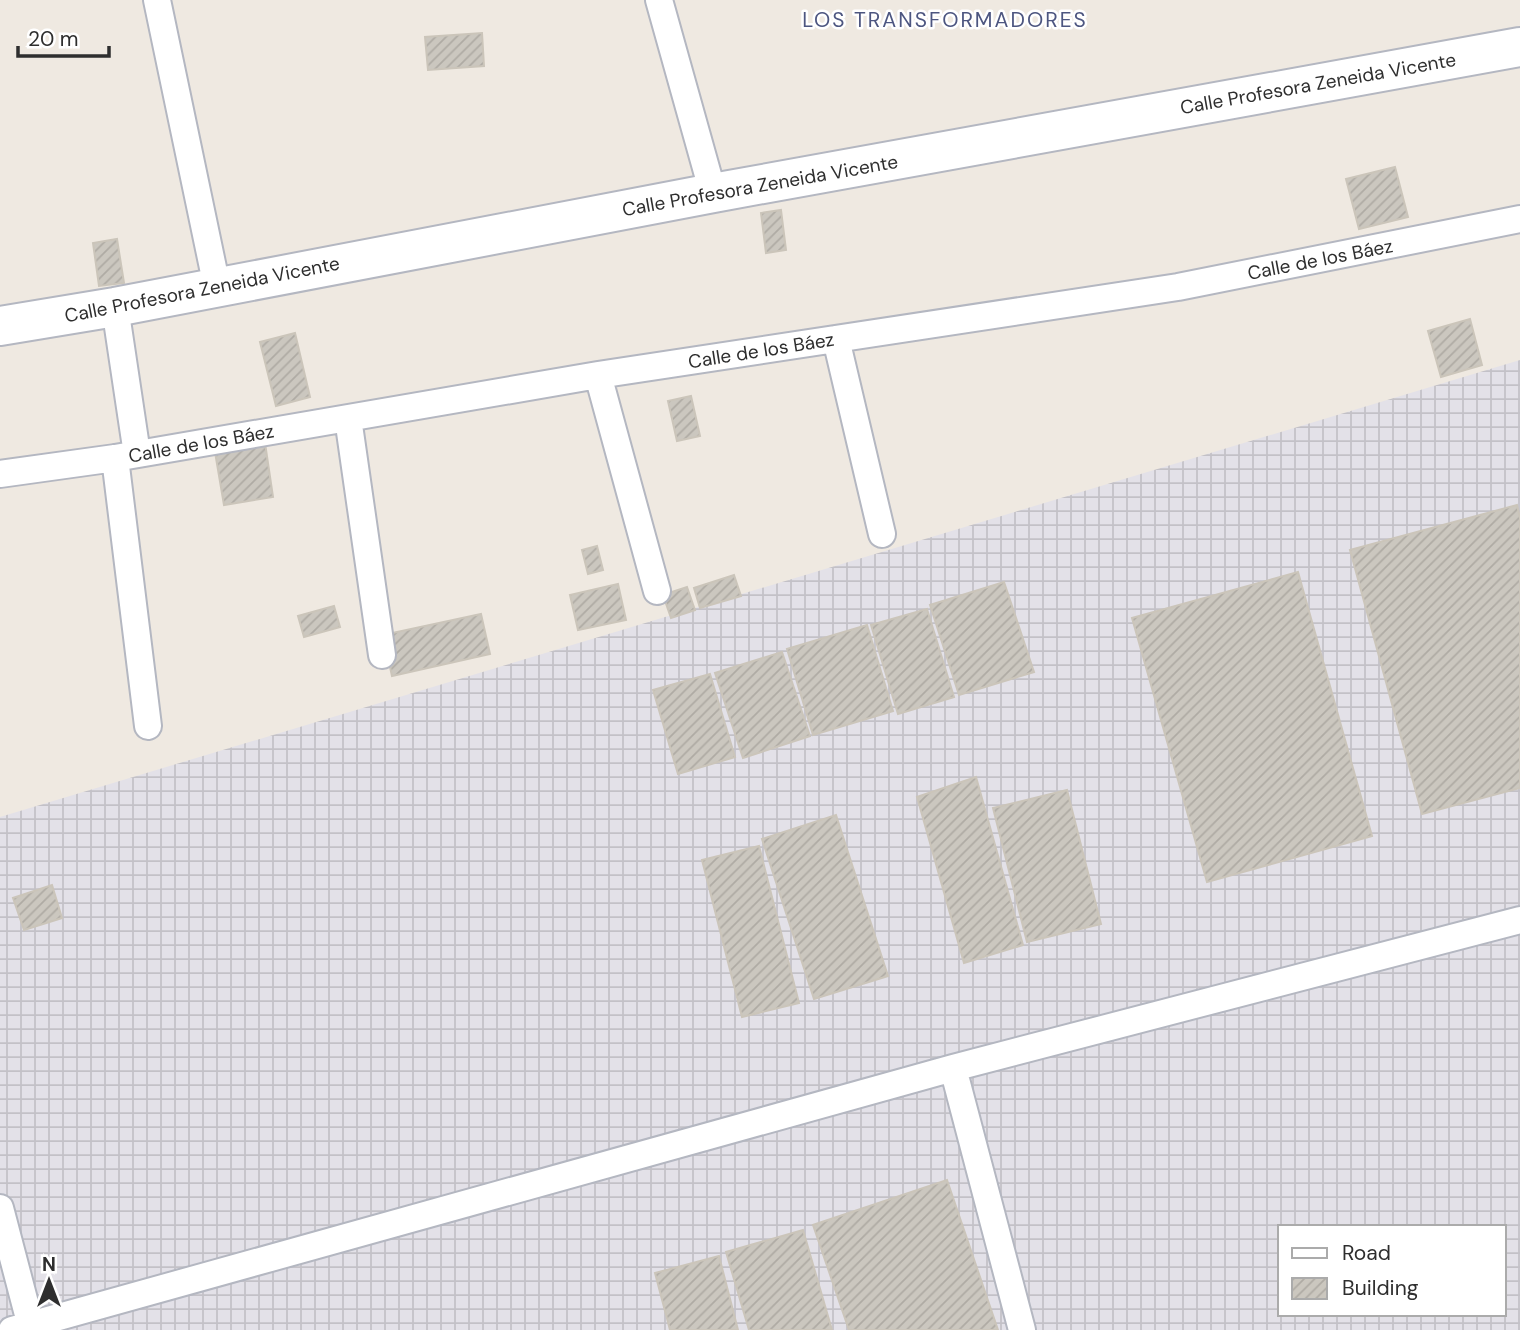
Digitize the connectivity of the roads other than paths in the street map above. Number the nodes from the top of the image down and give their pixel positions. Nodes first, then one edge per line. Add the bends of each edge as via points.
1 (157, 0) edge
2 (659, 0) edge
3 (1520, 47) edge
4 (713, 193) junction
5 (1520, 219) edge
6 (217, 287) junction
7 (115, 307) junction
8 (0, 326) edge
9 (836, 339) junction
10 (598, 375) junction
11 (348, 418) junction
12 (126, 456) junction
13 (0, 474) edge
14 (881, 534) dead end
15 (657, 591) dead end
16 (382, 655) dead end
17 (148, 726) dead end
18 (1520, 920) edge
19 (953, 1068) junction
20 (0, 1208) edge
21 (25, 1328) edge
22 (1022, 1330) edge

1 - 6 street
2 - 4 street
3 - 4 street, Calle Profesora Zeneida Vicente
4 - 6 street, Calle Profesora Zeneida Vicente
5 - 9 street, Calle de los Báez via 1178,287
6 - 7 street, Calle Profesora Zeneida Vicente
7 - 8 street, Calle Profesora Zeneida Vicente
7 - 12 street
9 - 10 street, Calle de los Báez
9 - 14 street
10 - 11 street, Calle de los Báez
10 - 15 street
11 - 12 street, Calle de los Báez
11 - 16 street
12 - 13 street, Calle de los Báez
12 - 17 street
18 - 19 street
19 - 21 street
19 - 22 street
20 - 21 street

